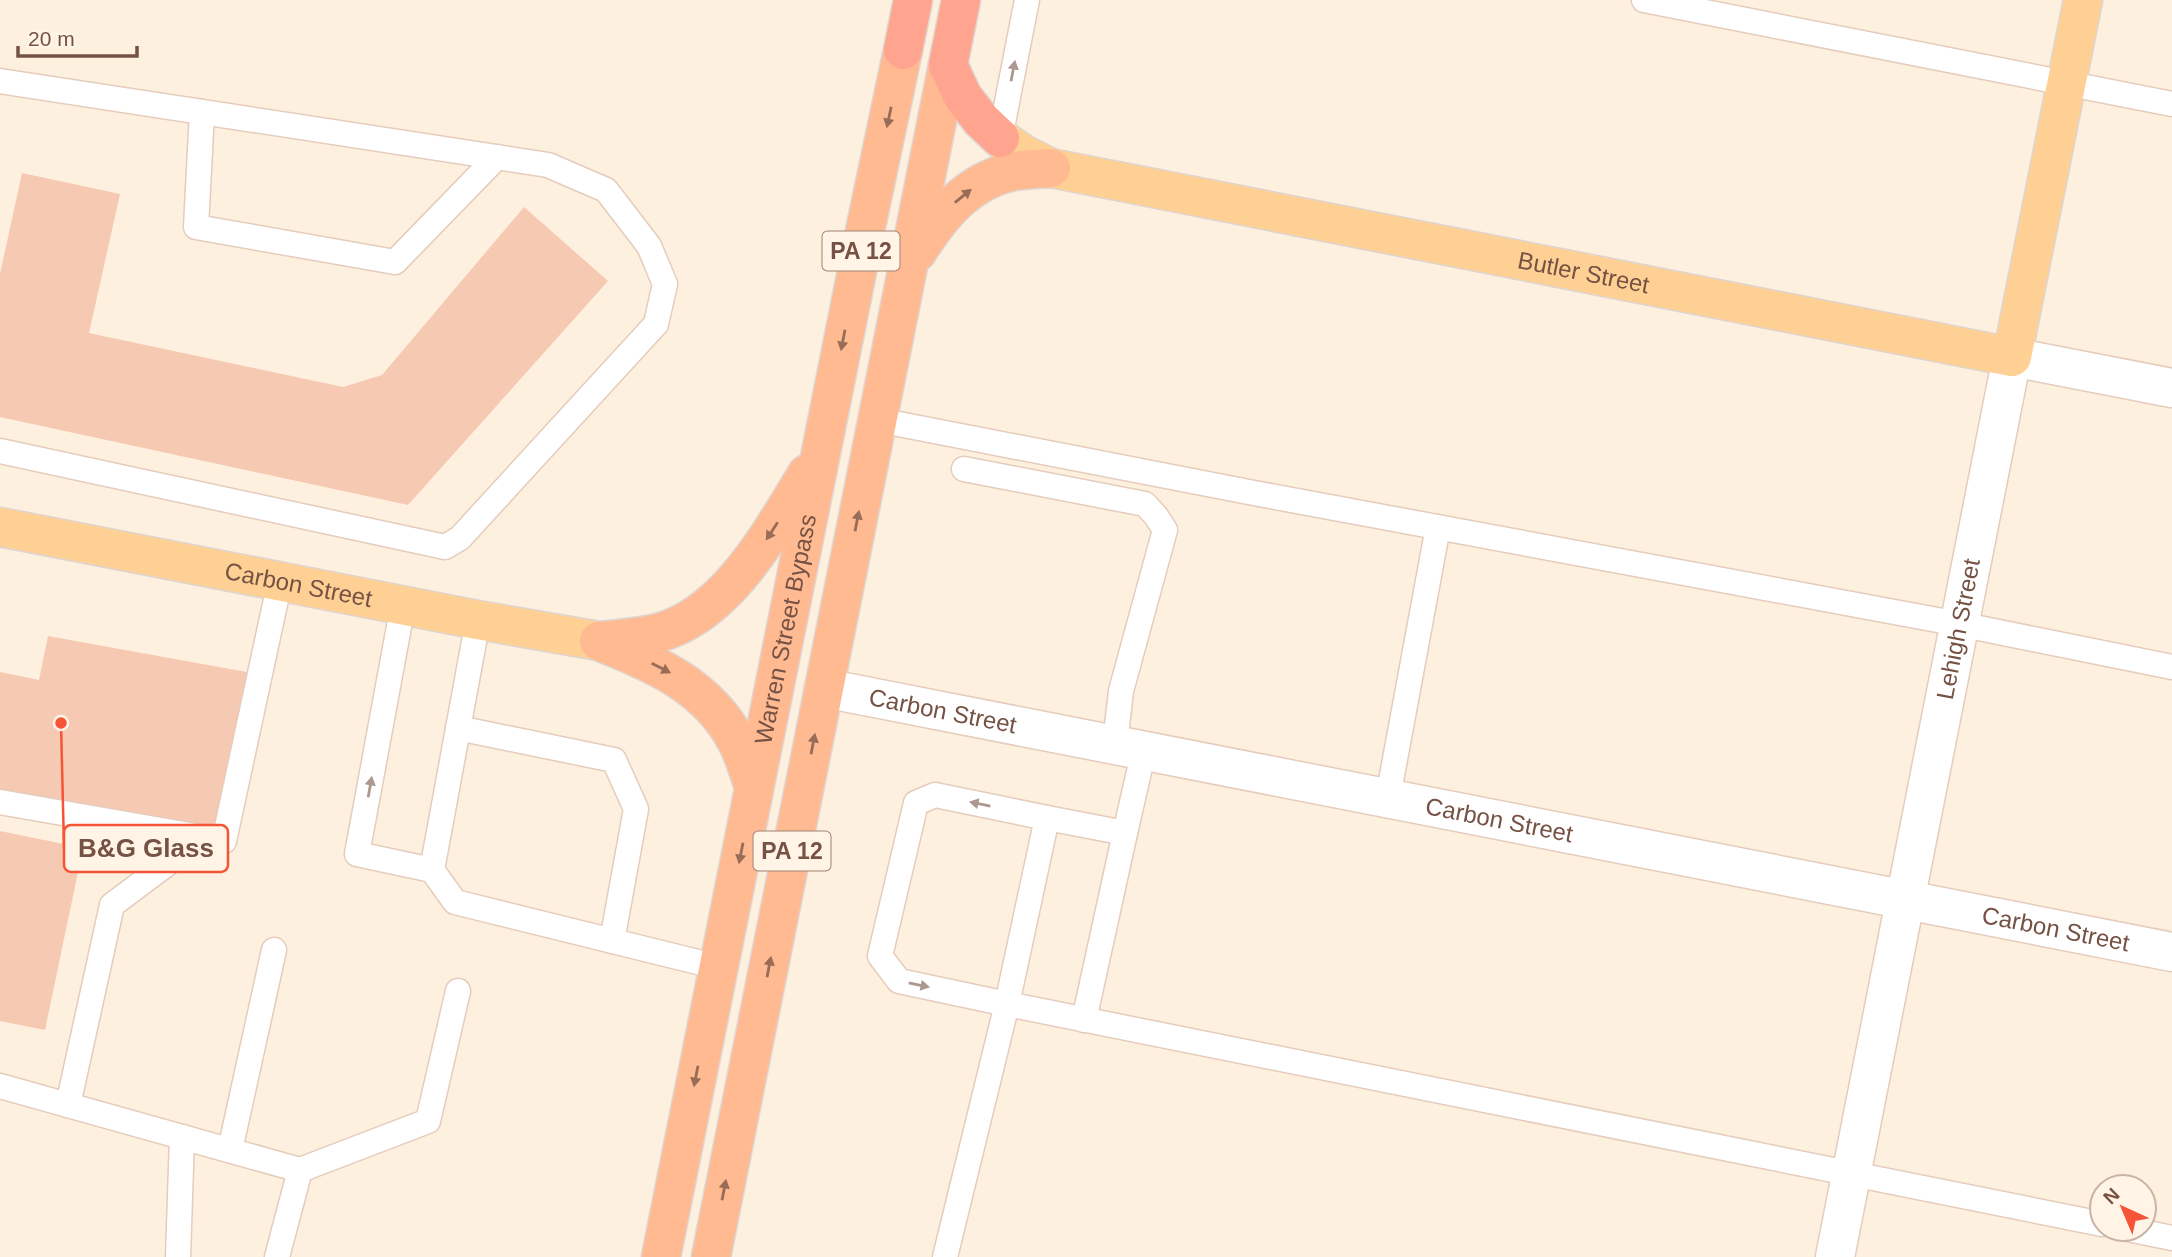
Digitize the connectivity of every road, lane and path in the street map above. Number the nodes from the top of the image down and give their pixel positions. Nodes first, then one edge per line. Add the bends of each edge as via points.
1 (913, 0) edge
2 (961, 0) edge
3 (1027, 0) edge
4 (1644, 0) edge
5 (2083, 0) edge
6 (948, 65) junction
7 (0, 81) edge
8 (2067, 84) junction
9 (2172, 104) edge
10 (202, 112) junction
11 (1000, 138) junction
12 (497, 157) junction
13 (1052, 168) junction
14 (907, 269) junction
15 (2012, 357) junction
16 (2172, 388) edge
17 (878, 419) junction
18 (0, 451) edge
19 (821, 452) junction
20 (964, 469) dead end
21 (0, 527) edge
22 (1438, 527) junction
23 (280, 581) junction
24 (403, 605) junction
25 (478, 620) junction
26 (1959, 624) junction
27 (598, 641) junction
28 (2172, 667) edge
29 (824, 688) junction
30 (458, 728) junction
31 (1129, 747) junction
32 (754, 786) junction
33 (1388, 797) junction
34 (0, 802) edge
35 (1047, 818) junction
36 (1125, 833) junction
37 (214, 839) junction
38 (432, 870) junction
39 (1906, 899) junction
40 (612, 941) junction
41 (274, 950) dead end
42 (2172, 952) edge
43 (718, 967) junction
44 (458, 991) dead end
45 (1007, 1004) junction
46 (1084, 1020) junction
47 (0, 1086) edge
48 (68, 1105) junction
49 (182, 1137) junction
50 (230, 1150) junction
51 (300, 1170) junction
52 (1852, 1173) junction
53 (2088, 1221) edge
54 (718, 1256) edge
55 (178, 1257) edge
56 (277, 1257) edge
57 (661, 1257) edge
58 (945, 1257) edge
59 (1835, 1257) edge

1 -> 19 highway, Warren Street Bypass / PA 12
2 - 6 highway, Warren Street Bypass / PA 12
11 -> 3 lane
4 - 8 lane
5 - 8 main road, Lehigh Street
6 - 11 highway via 963,97
6 - 14 highway, Warren Street Bypass / PA 12
7 - 10 lane
8 - 9 lane
8 - 15 main road, Lehigh Street
10 - 12 lane
10 - 12 lane via 196,227 395,262
11 - 13 main road, Butler Street
12 - 18 lane via 548,165 606,190 649,246 665,284 656,324 460,538 445,547
14 -> 13 highway via 933,226 969,190 1014,171
13 - 15 main road, Butler Street
14 - 17 highway, Warren Street Bypass / PA 12
15 - 16 street, Butler Street
15 - 26 street, Lehigh Street
17 - 22 lane
29 -> 17 highway, Warren Street Bypass / PA 12
19 -> 27 highway via 753,558 713,602 660,632
19 - 32 highway, Warren Street Bypass / PA 12
20 - 31 lane via 1145,504 1165,530 1121,691
21 - 23 main road, Carbon Street
22 - 26 lane
22 - 33 lane
23 - 24 main road, Carbon Street
23 - 37 lane
24 - 25 main road, Carbon Street
38 -> 24 lane via 357,854
25 - 27 main road, Carbon Street
25 - 30 lane
26 - 28 lane
26 - 39 street, Lehigh Street
27 -> 32 highway via 662,668 697,691 736,740
29 - 31 street, Carbon Street
54 -> 29 highway, Warren Street Bypass / PA 12
30 - 38 lane
30 - 40 lane via 614,760 636,809
31 - 33 street, Carbon Street
31 - 36 lane
32 -> 43 highway, Warren Street Bypass / PA 12
33 - 39 street, Carbon Street
34 - 37 lane
35 - 36 lane
35 - 45 lane
35 -> 45 lane via 935,794 916,803 880,956 899,981
36 - 46 lane
37 - 48 lane via 112,905
38 - 40 lane via 455,902
39 - 42 street, Carbon Street
39 - 52 street, Lehigh Street
40 - 43 lane
41 - 50 lane
43 -> 57 highway, Warren Street Bypass / PA 12
44 - 51 lane via 428,1121
45 - 46 lane
45 - 58 lane
46 - 52 lane
47 - 48 lane
48 - 49 lane
49 - 50 lane
49 - 55 lane
50 - 51 lane
51 - 56 lane
52 - 53 lane
52 - 59 street, Lehigh Street

